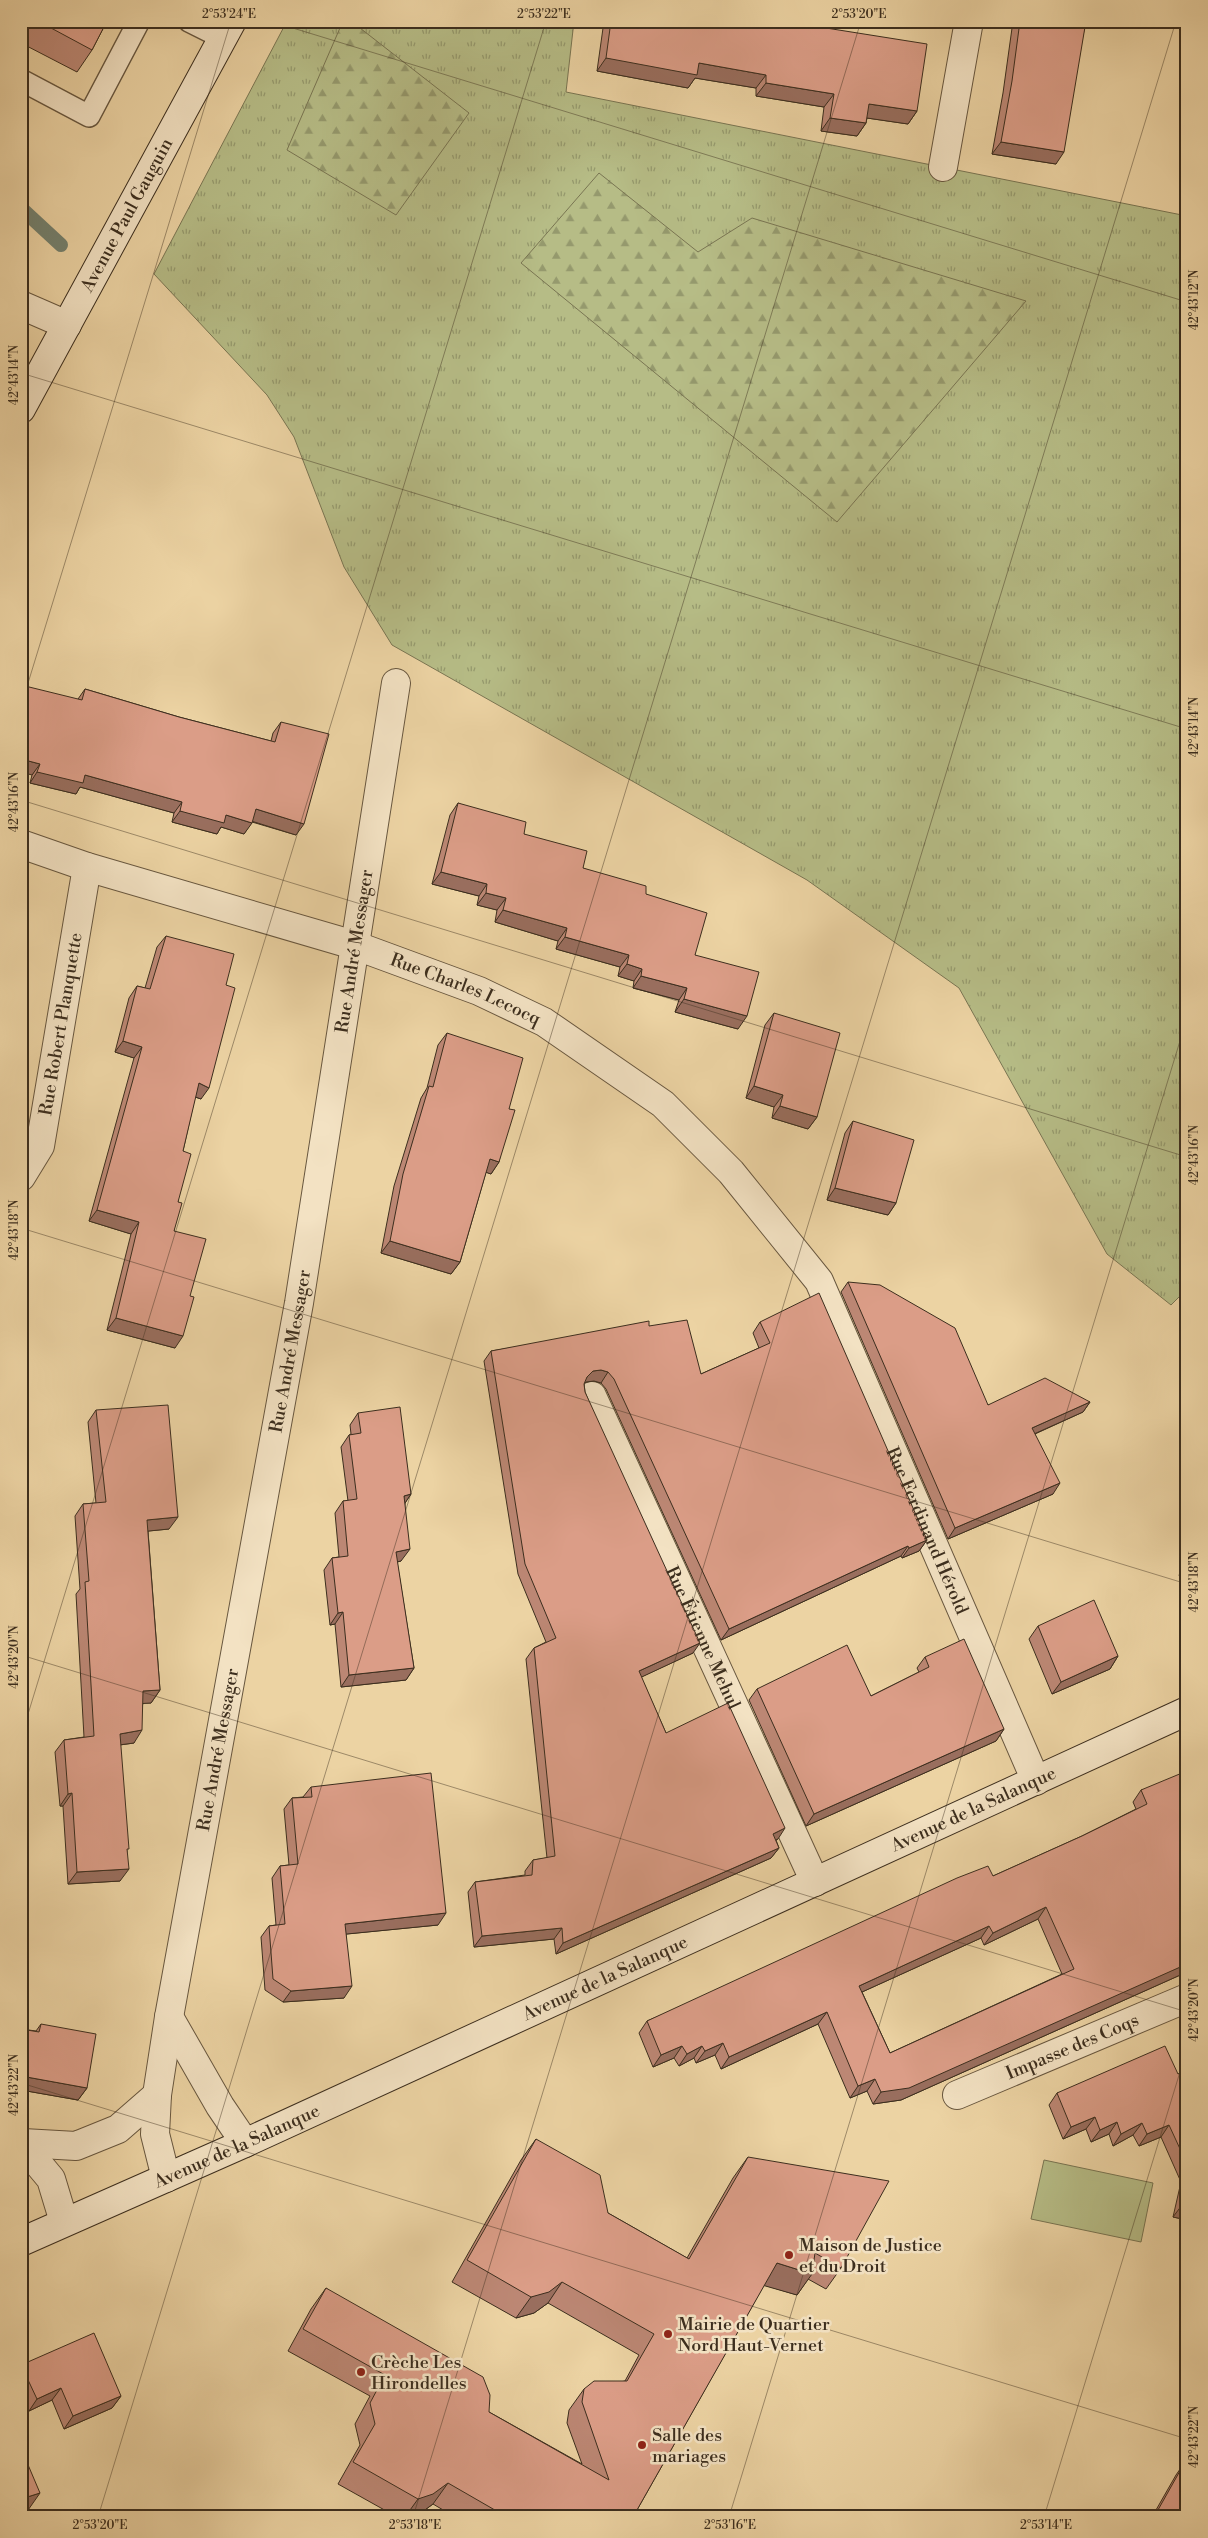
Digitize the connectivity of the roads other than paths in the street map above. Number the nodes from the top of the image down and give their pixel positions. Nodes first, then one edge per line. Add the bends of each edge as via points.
1 (139, 21) edge
2 (189, 21) edge
3 (968, 21) edge
4 (227, 30) edge
5 (21, 80) edge
6 (943, 167) dead end
7 (21, 305) edge
8 (67, 326) junction
9 (21, 409) edge
10 (396, 683) dead end
11 (21, 844) edge
12 (87, 867) junction
13 (354, 945) junction
14 (21, 1177) edge
15 (819, 1281) joint
16 (592, 1396) dead end
17 (1187, 1711) edge
18 (1036, 1781) junction
19 (815, 1882) junction
20 (1187, 1998) edge
21 (168, 2017) junction
22 (157, 2095) junction
23 (957, 2095) dead end
24 (22, 2143) edge
25 (245, 2143) junction
26 (166, 2178) junction
27 (64, 2222) junction
28 (21, 2242) edge

1 - 5 lane via 89,116
2 - 4 lane
3 - 6 street
4 - 8 street, Avenue Paul Gauguin
7 - 8 street
8 - 9 street, Avenue Paul Gauguin
10 - 13 street, Rue André Messager
11 - 12 street, Rue Charles Lecocq
12 - 13 street, Rue Charles Lecocq
12 - 14 street, Rue Robert Planquette via 40,1146
13 - 15 street, Rue Charles Lecocq via 479,991 544,1022 663,1104 731,1172
13 - 21 street, Rue André Messager via 300,1303
15 - 18 street, Rue Ferdinand Hérold
16 - 19 street, Rue Étienne Mehul
17 - 18 street, Avenue de la Salanque
18 - 19 street, Avenue de la Salanque
19 - 25 street, Avenue de la Salanque
20 - 23 street, Impasse des Coqs
21 - 22 street, Rue André Messager
21 - 25 street
22 - 24 street via 118,2129 76,2146
22 - 26 street, Rue André Messager via 155,2134
24 - 27 street via 51,2179
25 - 26 street, Avenue de la Salanque
26 - 27 street, Avenue de la Salanque
27 - 28 street, Avenue de la Salanque

